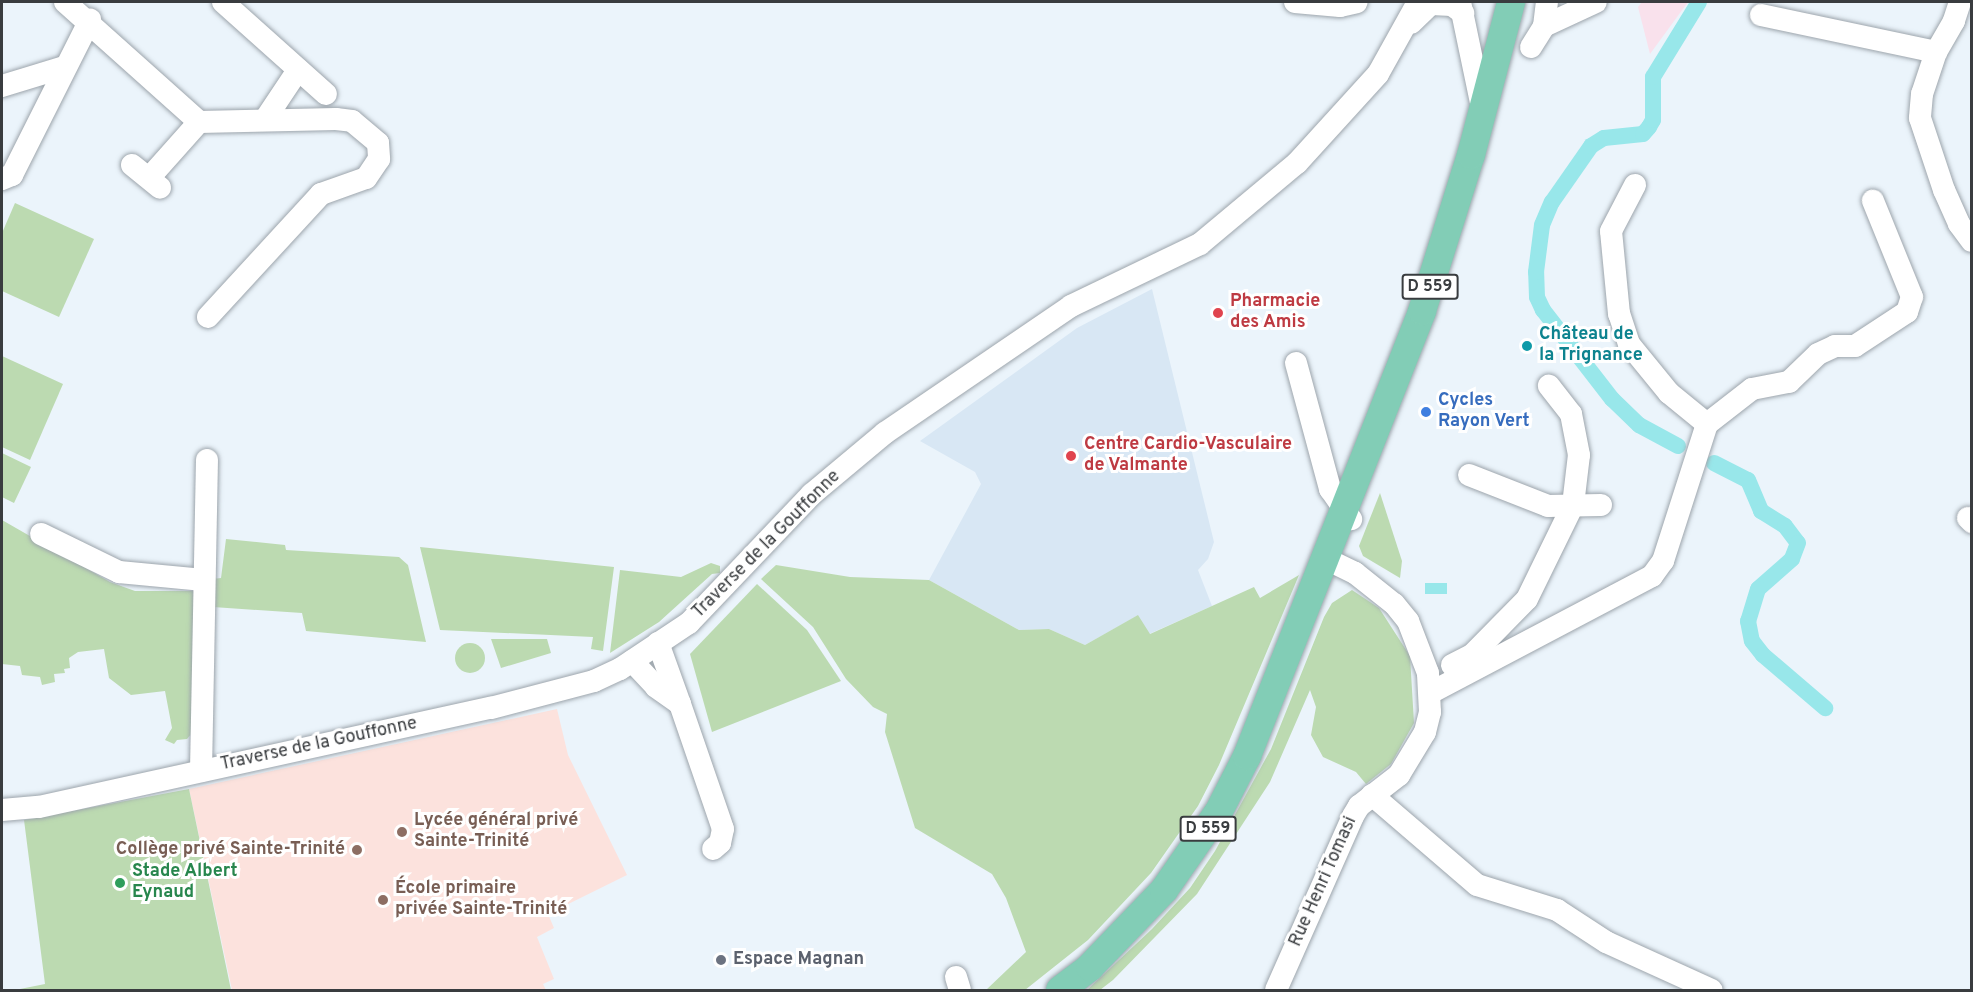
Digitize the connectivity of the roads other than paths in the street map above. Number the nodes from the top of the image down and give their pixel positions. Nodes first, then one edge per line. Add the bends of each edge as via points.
1 (65, 2) edge
2 (223, 2) edge
3 (1295, 2) edge
4 (1357, 2) edge
5 (1525, 2) edge
6 (1596, 2) edge
7 (1960, 2) edge
8 (1968, 2) edge
9 (1461, 7) edge
10 (1971, 8) edge
11 (1414, 11) edge
12 (1761, 15) dead end
13 (90, 21) junction
14 (1544, 27) junction
15 (1531, 47) dead end
16 (1936, 52) junction
17 (64, 67) junction
18 (298, 69) junction
19 (2, 86) edge
20 (326, 94) dead end
21 (1482, 107) junction
22 (266, 118) junction
23 (199, 122) junction
24 (1471, 155) junction
25 (147, 176) dead end
26 (2, 178) edge
27 (1635, 185) dead end
28 (1873, 201) dead end
29 (1971, 241) edge
30 (208, 317) dead end
31 (1296, 363) dead end
32 (1549, 386) dead end
33 (1707, 424) junction
34 (207, 460) dead end
35 (1469, 475) dead end
36 (1573, 505) junction
37 (1601, 505) dead end
38 (1342, 507) junction
39 (41, 534) dead end
40 (1331, 561) junction
41 (204, 580) junction
42 (658, 643) junction
43 (632, 661) junction
44 (1429, 683) junction
45 (680, 704) junction
46 (201, 771) junction
47 (1372, 795) junction
48 (2, 810) edge
49 (713, 849) dead end
50 (1060, 990) edge
51 (1276, 990) edge
52 (1712, 990) edge

1 - 13 street
2 - 18 street
3 - 4 street via 1340,6
5 - 14 street
5 - 21 main road, D 559
5 - 24 main road, D 559 via 1484,130
6 - 14 street
7 - 16 street
8 - 10 street
9 - 11 street, Traverse de la Gouffonne via 1431,4
9 - 21 street
11 - 42 street, Traverse de la Gouffonne via 1378,74 1297,163 1200,244 1071,306 894,427 812,494 689,622
12 - 16 street
13 - 17 street
13 - 23 street
14 - 15 street
16 - 29 street via 1922,94 1920,118 1944,190
17 - 19 street
17 - 26 street via 12,175
18 - 20 street
18 - 22 street
21 - 24 main road, D 559
22 - 23 street
22 - 30 street via 352,121 378,143 379,159 366,178 321,194
23 - 25 street
24 - 38 main road, D 559 via 1422,311
27 - 33 street via 1611,231 1619,314 1629,344 1669,393
28 - 33 street via 1912,297 1907,312 1855,346 1835,346 1818,354 1789,382 1752,389
31 - 38 street
32 - 36 street via 1571,414 1579,455
33 - 44 street via 1663,561 1652,576
34 - 41 street
35 - 36 street via 1548,506
36 - 37 street
36 - 44 street via 1527,599 1472,656
38 - 40 main road, D 559
39 - 41 street via 119,572
40 - 44 street, Rue Henri Tomasi via 1355,573 1394,604 1421,646
40 - 50 main road, D 559 via 1247,756 1198,844 1129,929
41 - 46 street
42 - 43 street, Traverse de la Gouffonne
42 - 45 street
43 - 45 street via 656,687
43 - 46 street, Traverse de la Gouffonne via 594,681 491,708
44 - 47 street, Rue Henri Tomasi via 1425,732 1399,775
45 - 49 street via 723,830 720,843
46 - 48 street, Traverse de la Gouffonne via 39,807
47 - 51 street, Rue Henri Tomasi via 1353,816
47 - 52 street via 1477,885 1557,910 1606,942

